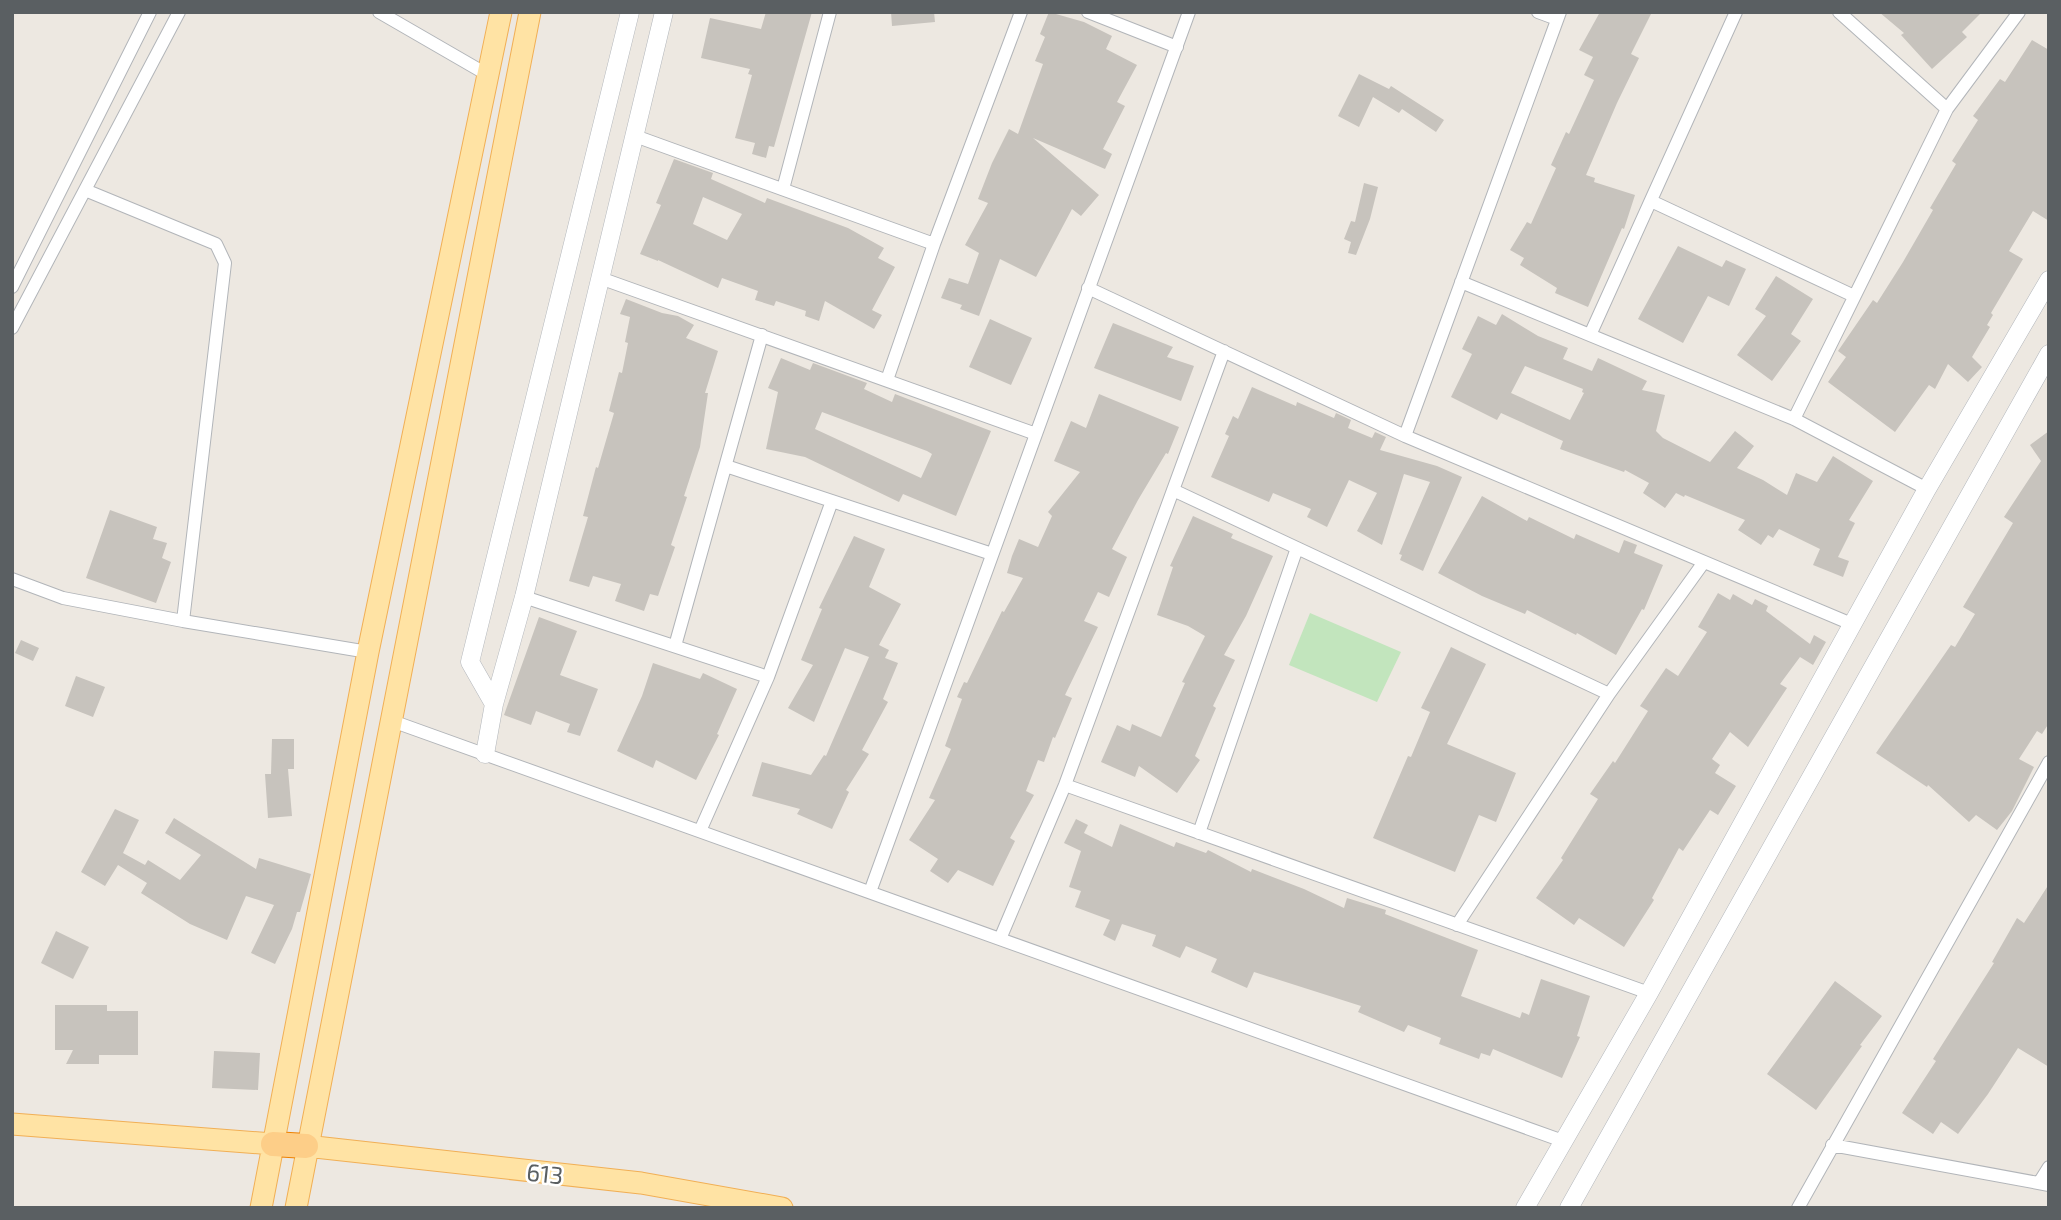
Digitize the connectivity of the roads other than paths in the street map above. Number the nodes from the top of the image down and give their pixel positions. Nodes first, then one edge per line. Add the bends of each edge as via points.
1 (150, 12) edge
2 (178, 12) edge
3 (379, 12) edge
4 (501, 12) edge
5 (530, 12) edge
6 (630, 12) edge
7 (664, 12) edge
8 (830, 12) edge
9 (1021, 12) edge
10 (1088, 12) edge
11 (1189, 12) edge
12 (1538, 12) edge
13 (1736, 12) edge
14 (1839, 12) edge
15 (2019, 12) edge
16 (1559, 16) edge
17 (1177, 47) junction
18 (488, 75) junction
19 (1947, 109) junction
20 (635, 136) junction
21 (783, 189) junction
22 (85, 190) junction
23 (1651, 201) junction
24 (933, 244) junction
25 (600, 278) junction
26 (2049, 280) edge
27 (1461, 282) junction
28 (12, 287) edge
29 (1088, 288) junction
30 (1854, 296) junction
31 (12, 328) edge
32 (762, 335) junction
33 (1590, 335) junction
34 (1224, 351) junction
35 (2049, 354) edge
36 (887, 380) junction
37 (1794, 419) junction
38 (1036, 433) junction
39 (1405, 436) junction
40 (726, 466) junction
41 (1927, 489) junction
42 (1173, 490) junction
43 (832, 501) junction
44 (1297, 548) junction
45 (992, 554) junction
46 (1704, 562) junction
47 (12, 579) edge
48 (524, 597) junction
49 (183, 621) junction
50 (1854, 625) junction
51 (675, 646) junction
52 (368, 652) junction
53 (768, 677) junction
54 (1609, 694) junction
55 (494, 704) junction
56 (392, 721) junction
57 (485, 754) junction
58 (2049, 762) edge
59 (1065, 785) junction
60 (700, 831) junction
61 (1199, 833) junction
62 (870, 892) junction
63 (1457, 925) junction
64 (1000, 939) junction
65 (1649, 993) junction
66 (12, 1124) edge
67 (1563, 1140) junction
68 (273, 1144) junction
69 (1832, 1145) junction
70 (306, 1146) junction
71 (2049, 1167) edge
72 (2044, 1184) edge
73 (261, 1208) edge
74 (296, 1208) edge
75 (782, 1208) edge
76 (1525, 1208) edge
77 (1569, 1208) edge
78 (1798, 1208) edge

1 - 28 street
2 - 22 street
3 - 18 street
4 - 18 main road
5 - 56 main road
6 - 55 street via 470,662
7 - 20 street
8 - 21 street
9 - 24 street
10 - 17 street
11 - 17 street
12 - 16 street
13 - 23 street
14 - 19 street
15 - 19 street
16 - 27 street
17 - 29 street
18 - 52 main road
19 - 30 street
20 - 21 street
20 - 25 street
21 - 24 street
22 - 31 street
22 - 49 street via 216,244 225,263
23 - 30 street
23 - 33 street
24 - 36 street
25 - 32 street
25 - 48 street
26 - 41 street
27 - 33 street
27 - 39 street
29 - 34 street
29 - 38 street
30 - 37 street
32 - 36 street
32 - 40 street
33 - 37 street
34 - 39 street
34 - 42 street
35 - 77 street
36 - 38 street
37 - 41 street
38 - 45 street
39 - 46 street
40 - 43 street
40 - 51 street
41 - 50 street
42 - 44 street
42 - 59 street
43 - 45 street
43 - 53 street
44 - 54 street
44 - 61 street
45 - 62 street
46 - 50 street
46 - 54 street
47 - 49 street via 63,598
48 - 51 street
48 - 55 street
49 - 52 street
50 - 65 street
51 - 53 street
52 - 68 main road
53 - 60 street
54 - 63 street
55 - 57 street
56 - 57 street
56 - 70 main road
57 - 60 street
58 - 69 street
59 - 61 street
59 - 64 street
60 - 62 street
61 - 63 street
62 - 64 street
63 - 65 street
64 - 67 street
65 - 67 street
66 - 68 main road
67 - 76 street
68 - 70 highway
68 - 73 main road
69 - 72 street
69 - 78 street
70 - 74 main road
70 - 75 main road, 613 via 641,1183
71 - 72 street

